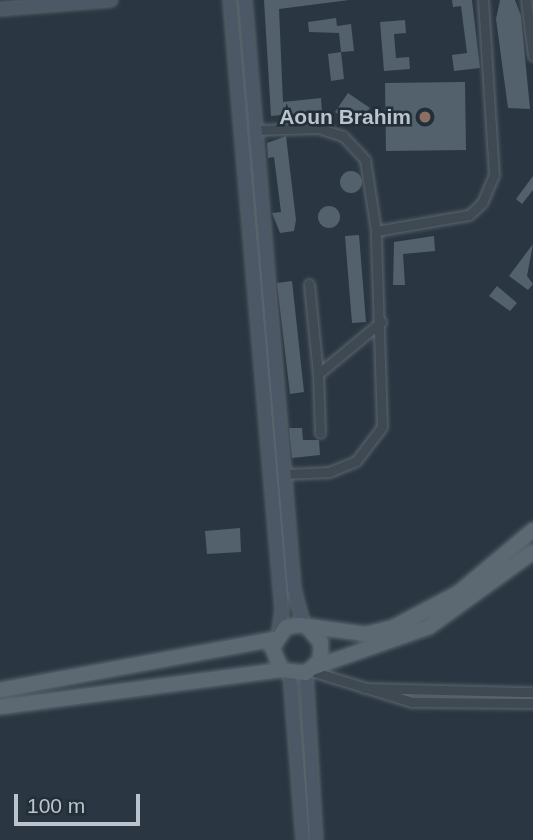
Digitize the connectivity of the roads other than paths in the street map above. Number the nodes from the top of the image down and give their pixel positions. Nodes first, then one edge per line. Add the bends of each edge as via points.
1 (110, 0) edge
2 (230, 0) edge
3 (245, 0) edge
4 (483, 0) edge
5 (526, 0) edge
6 (0, 9) edge
7 (533, 56) edge
8 (257, 130) junction
9 (376, 231) junction
10 (309, 284) dead end
11 (381, 323) junction
12 (318, 374) junction
13 (320, 433) dead end
14 (286, 474) junction
15 (533, 530) edge
16 (533, 552) edge
17 (306, 627) junction
18 (276, 636) junction
19 (311, 670) junction
20 (286, 672) junction
21 (363, 688) junction
22 (0, 690) edge
23 (533, 692) edge
24 (533, 703) edge
25 (0, 708) edge
26 (303, 840) edge
27 (316, 840) edge

1 - 6 main road
2 - 18 main road via 282,610
3 - 8 main road
4 - 9 street via 495,153 482,204 453,222
5 - 7 street
8 - 9 street via 318,128 343,136 365,160
8 - 14 main road
9 - 11 street
10 - 12 street
11 - 12 street
11 - 14 street via 382,427 356,461 329,472
12 - 13 street
14 - 17 main road via 294,589
15 - 17 main road via 458,593 394,627 366,634
16 - 19 main road via 429,627
17 - 18 main road
17 - 19 main road via 321,643
18 - 20 main road via 272,656
18 - 22 main road
19 - 20 main road
19 - 21 street
19 - 27 main road
20 - 25 main road
20 - 26 main road
21 - 23 street
21 - 24 street via 412,702

